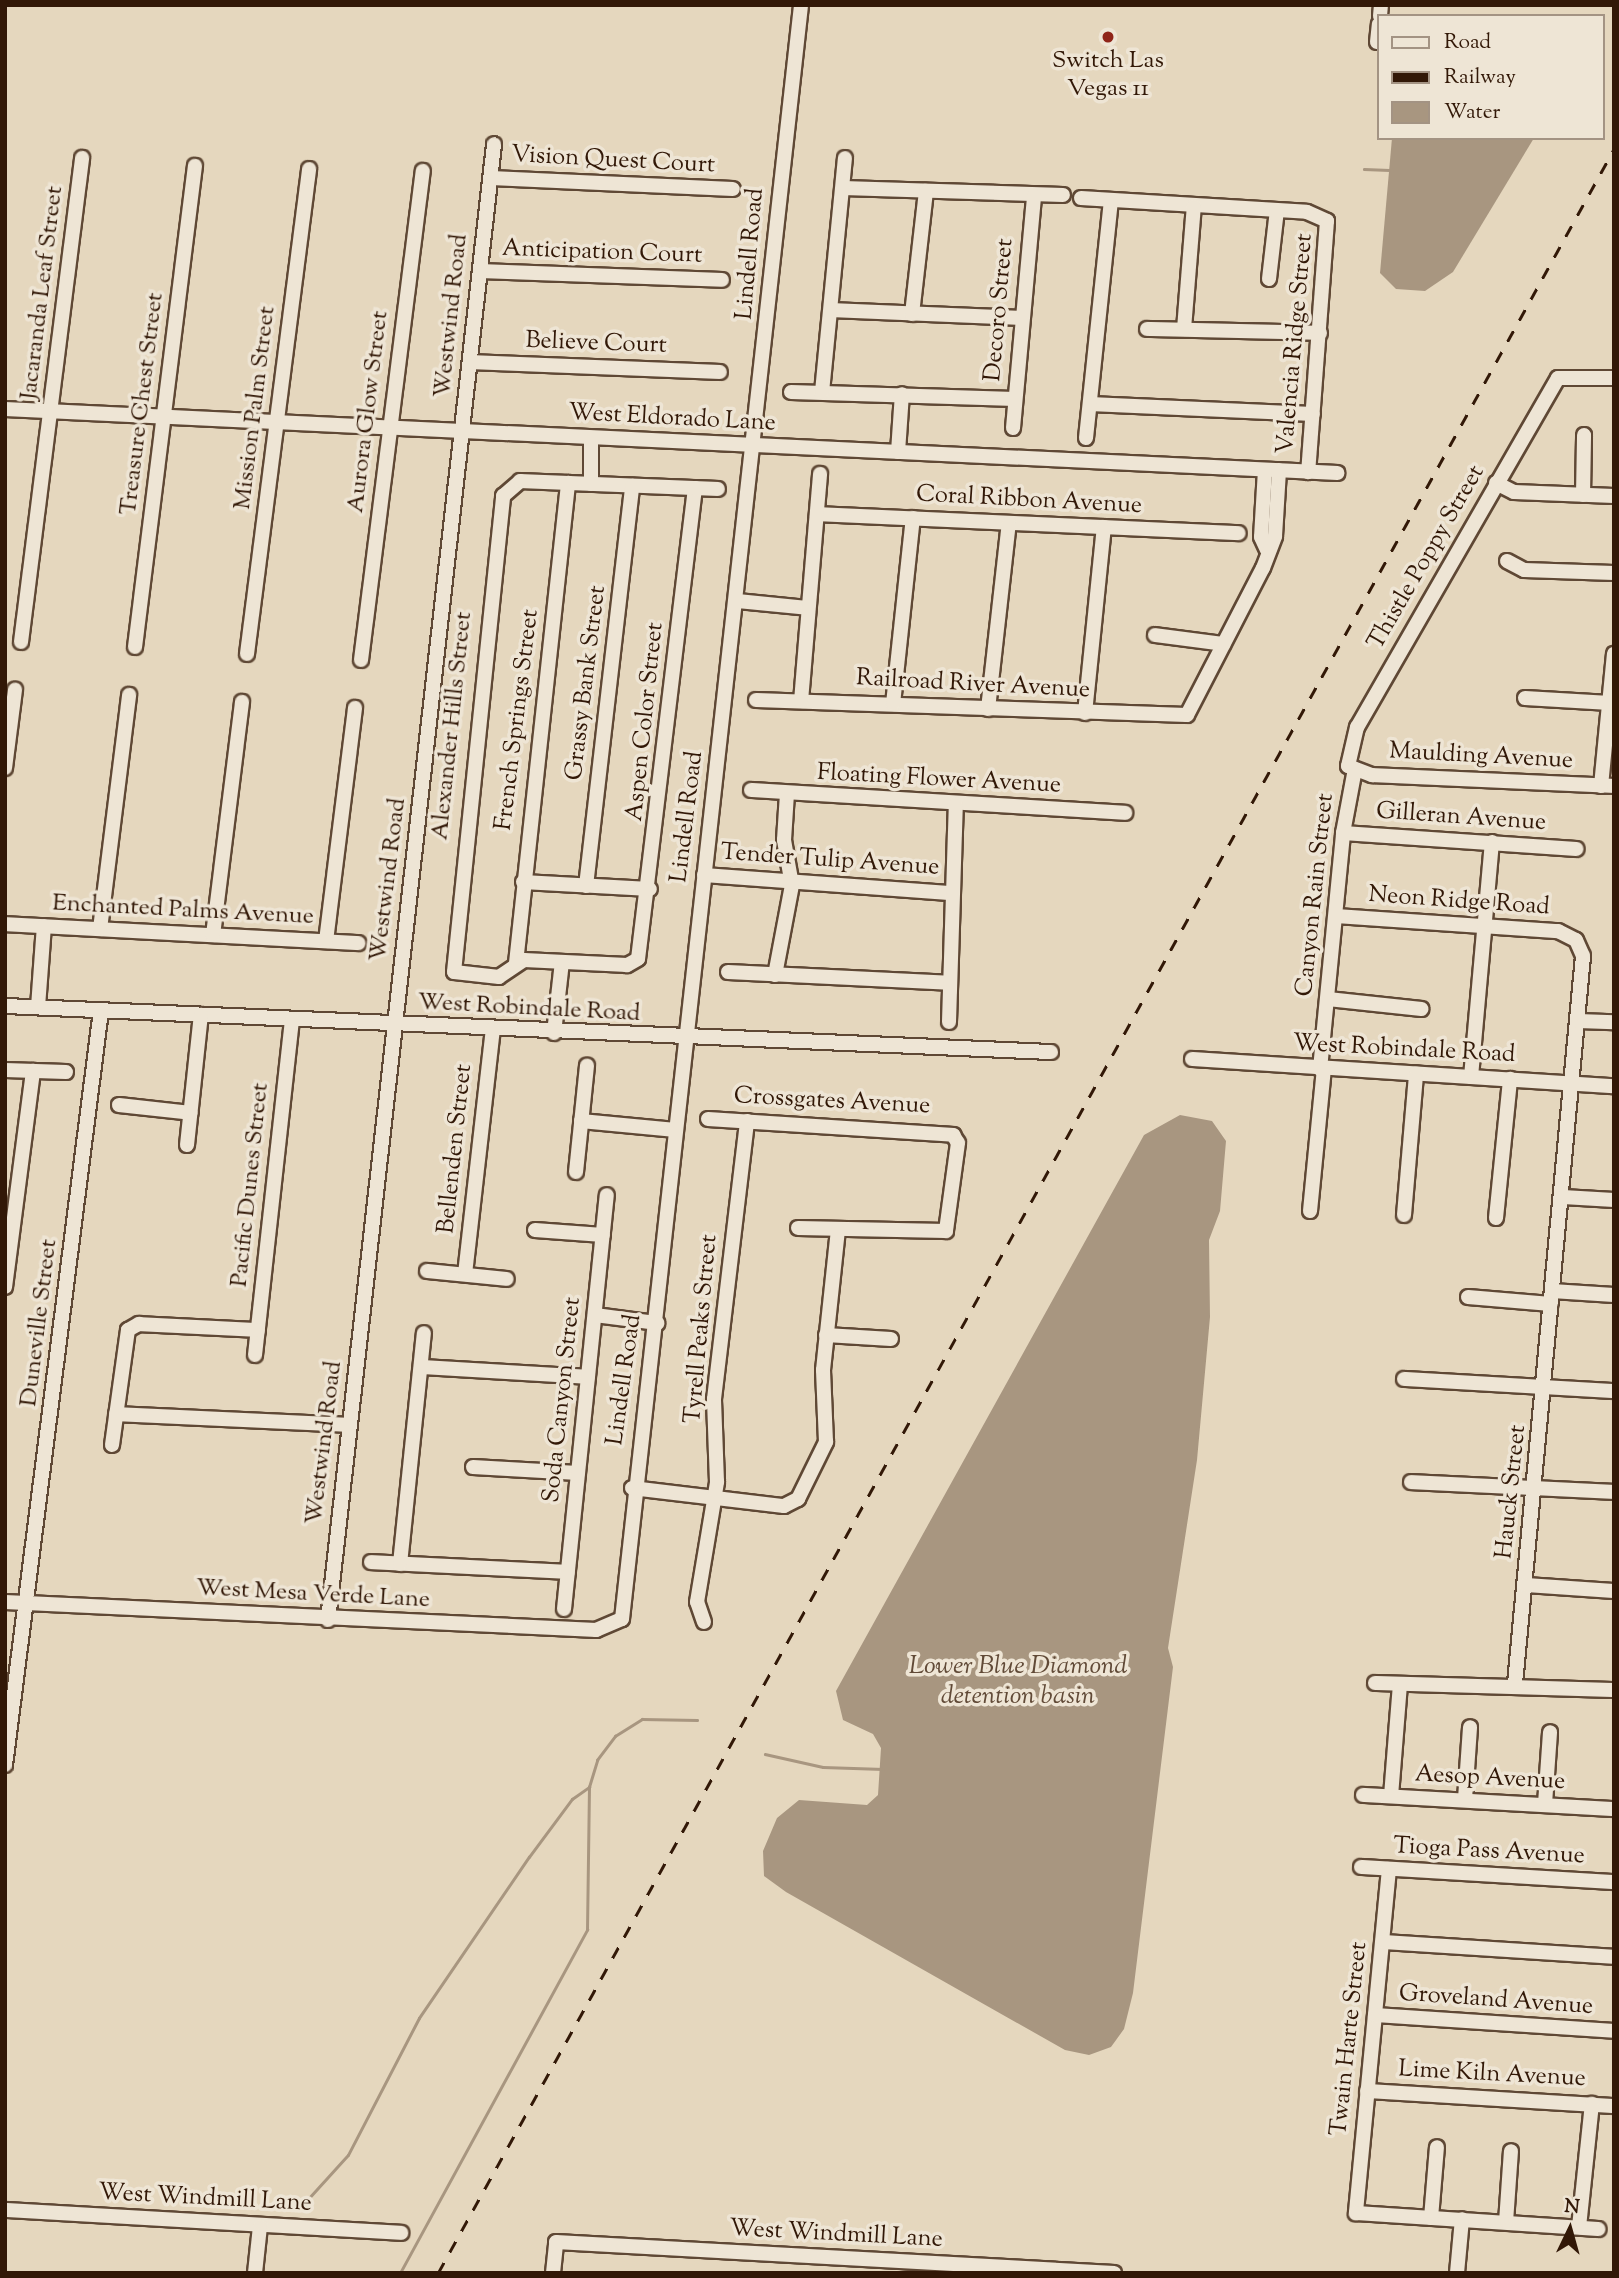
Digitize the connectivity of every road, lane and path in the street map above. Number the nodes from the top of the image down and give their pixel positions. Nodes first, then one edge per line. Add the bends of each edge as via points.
1 (799, 7) edge
2 (1378, 32) edge
3 (1377, 42) dead end
4 (494, 144) dead end
5 (82, 158) dead end
6 (845, 158) dead end
7 (195, 166) dead end
8 (309, 169) dead end
9 (423, 170) dead end
10 (491, 178) junction
11 (843, 188) junction
12 (733, 189) dead end
13 (926, 191) junction
14 (1063, 195) dead end
15 (1034, 196) junction
16 (1081, 198) dead end
17 (1111, 201) junction
18 (1194, 206) junction
19 (1277, 210) junction
20 (480, 271) junction
21 (1269, 279) dead end
22 (722, 280) dead end
23 (831, 310) junction
24 (912, 314) junction
25 (1022, 318) junction
26 (1147, 329) dead end
27 (1184, 329) junction
28 (1320, 334) junction
29 (470, 362) junction
30 (720, 372) dead end
31 (1614, 378) edge
32 (791, 392) dead end
33 (822, 392) junction
34 (902, 394) junction
35 (1014, 398) junction
36 (1090, 404) junction
37 (5, 410) edge
38 (51, 412) junction
39 (1313, 414) junction
40 (164, 417) junction
41 (277, 423) junction
42 (390, 428) junction
43 (1013, 428) dead end
44 (463, 432) junction
45 (1584, 435) dead end
46 (591, 438) junction
47 (1086, 438) dead end
48 (755, 445) junction
49 (898, 452) junction
50 (1272, 470) junction
51 (1308, 472) junction
52 (1337, 473) dead end
53 (820, 474) dead end
54 (568, 483) junction
55 (1496, 483) junction
56 (591, 484) junction
57 (632, 486) junction
58 (695, 488) junction
59 (718, 489) dead end
60 (1583, 495) junction
61 (1614, 496) edge
62 (817, 514) junction
63 (913, 518) junction
64 (1009, 523) junction
65 (1104, 527) junction
66 (1239, 533) dead end
67 (1507, 561) dead end
68 (1614, 573) edge
69 (737, 601) junction
70 (808, 608) junction
71 (1155, 635) dead end
72 (21, 642) dead end
73 (1223, 644) junction
74 (135, 648) dead end
75 (247, 654) dead end
76 (1614, 654) edge
77 (361, 660) dead end
78 (1613, 684) edge
79 (15, 690) dead end
80 (129, 695) dead end
81 (1525, 698) dead end
82 (755, 699) dead end
83 (801, 701) junction
84 (242, 702) dead end
85 (1610, 703) junction
86 (893, 704) junction
87 (355, 708) dead end
88 (988, 709) junction
89 (1084, 713) junction
90 (5, 768) edge
91 (1352, 768) junction
92 (1607, 786) edge
93 (751, 790) dead end
94 (787, 793) junction
95 (956, 804) junction
96 (1125, 814) dead end
97 (1343, 833) junction
98 (1492, 842) junction
99 (1576, 849) dead end
100 (704, 875) junction
101 (523, 882) junction
102 (792, 885) junction
103 (586, 886) junction
104 (650, 889) junction
105 (952, 893) junction
106 (1336, 916) junction
107 (5, 924) edge
108 (1485, 925) junction
109 (44, 926) junction
110 (100, 929) junction
111 (213, 935) junction
112 (1576, 940) joint
113 (326, 941) junction
114 (358, 943) dead end
115 (562, 962) junction
116 (516, 963) junction
117 (728, 972) dead end
118 (775, 975) junction
119 (949, 983) junction
120 (1328, 999) junction
121 (5, 1006) edge
122 (38, 1007) junction
123 (1421, 1009) dead end
124 (101, 1010) junction
125 (201, 1015) junction
126 (292, 1020) junction
127 (1578, 1020) junction
128 (949, 1022) dead end
129 (1614, 1022) edge
130 (395, 1025) junction
131 (493, 1030) junction
132 (554, 1033) junction
133 (686, 1039) junction
134 (1051, 1052) dead end
135 (1192, 1059) dead end
136 (587, 1066) dead end
137 (1322, 1069) junction
138 (5, 1070) edge
139 (33, 1071) junction
140 (66, 1073) dead end
141 (1416, 1074) junction
142 (1471, 1077) junction
143 (1510, 1079) junction
144 (1574, 1083) junction
145 (1614, 1086) edge
146 (118, 1105) dead end
147 (191, 1112) junction
148 (708, 1119) dead end
149 (581, 1121) junction
150 (747, 1121) junction
151 (676, 1130) junction
152 (187, 1145) dead end
153 (576, 1172) dead end
154 (607, 1195) dead end
155 (1563, 1198) junction
156 (1614, 1200) edge
157 (1310, 1211) dead end
158 (1404, 1214) dead end
159 (1496, 1218) dead end
160 (798, 1227) dead end
161 (535, 1230) dead end
162 (838, 1230) junction
163 (603, 1235) junction
164 (427, 1271) dead end
165 (465, 1274) junction
166 (507, 1279) dead end
167 (5, 1287) edge
168 (1614, 1294) edge
169 (1468, 1297) dead end
170 (1551, 1298) junction
171 (595, 1315) junction
172 (657, 1323) junction
173 (258, 1330) junction
174 (424, 1333) dead end
175 (827, 1335) junction
176 (891, 1339) dead end
177 (255, 1355) dead end
178 (421, 1367) junction
179 (588, 1377) junction
180 (1404, 1379) dead end
181 (1545, 1388) junction
182 (1614, 1391) edge
183 (116, 1414) junction
184 (350, 1425) junction
185 (113, 1444) dead end
186 (473, 1467) dead end
187 (578, 1473) junction
188 (1411, 1482) dead end
189 (1535, 1487) junction
190 (632, 1488) junction
191 (1614, 1492) edge
192 (716, 1498) junction
193 (370, 1562) dead end
194 (400, 1564) junction
195 (568, 1572) junction
196 (1526, 1585) junction
197 (1614, 1591) edge
198 (5, 1602) edge
199 (27, 1602) junction
200 (564, 1609) dead end
201 (328, 1620) junction
202 (704, 1622) dead end
203 (617, 1625) joint
204 (1376, 1683) dead end
205 (1515, 1684) junction
206 (1400, 1685) junction
207 (1614, 1690) edge
208 (1469, 1727) dead end
209 (1550, 1731) dead end
210 (5, 1766) edge
211 (1363, 1795) dead end
212 (1391, 1796) junction
213 (1465, 1799) junction
214 (1545, 1804) junction
215 (1614, 1809) edge
216 (1361, 1867) dead end
217 (1389, 1869) junction
218 (1614, 1882) edge
219 (1383, 1942) junction
220 (1614, 1957) edge
221 (1375, 2015) junction
222 (1614, 2031) edge
223 (1367, 2091) junction
224 (1591, 2104) junction
225 (1614, 2106) edge
226 (1437, 2147) dead end
227 (1511, 2151) dead end
228 (5, 2210) edge
229 (1431, 2218) junction
230 (1462, 2219) junction
231 (1506, 2222) junction
232 (260, 2226) junction
233 (1579, 2227) junction
234 (1598, 2229) dead end
235 (401, 2233) dead end
236 (781, 2256) junction
237 (1061, 2271) edge
238 (256, 2273) edge
239 (553, 2273) edge
240 (780, 2273) edge
241 (1114, 2273) edge
242 (1457, 2273) edge

1 - 48 street, Lindell Road
2 - 3 street
4 - 10 street, Westwind Road
5 - 38 street, Jacaranda Leaf Street
6 - 11 street
7 - 40 street, Treasure Chest Street
8 - 41 street, Mission Palm Street
9 - 42 street, Aurora Glow Street
10 - 12 street, Vision Quest Court
10 - 20 street, Westwind Road
11 - 13 street
11 - 23 street
13 - 15 street
13 - 24 street
14 - 15 street
15 - 25 street, Decoro Street
16 - 17 street
17 - 18 street
17 - 36 street
18 - 19 street
18 - 27 street
19 - 21 street
19 - 28 street, Valencia Ridge Street via 1318,213 1327,221
20 - 22 street, Anticipation Court
20 - 29 street, Westwind Road
23 - 24 street
23 - 33 street
24 - 25 street
25 - 35 street, Decoro Street
26 - 27 street
27 - 28 street
28 - 39 street, Valencia Ridge Street
29 - 30 street, Believe Court
29 - 44 street, Westwind Road
31 - 55 street, Thistle Poppy Street via 1558,378
32 - 33 street
33 - 34 street
34 - 35 street
34 - 49 street
35 - 43 street, Decoro Street
36 - 39 street
36 - 47 street
37 - 38 street, West Eldorado Lane
38 - 40 street, West Eldorado Lane
38 - 72 street, Jacaranda Leaf Street
39 - 51 street, Valencia Ridge Street
40 - 41 street, West Eldorado Lane
40 - 74 street, Treasure Chest Street
41 - 42 street, West Eldorado Lane
41 - 75 street, Mission Palm Street
42 - 44 street, West Eldorado Lane
42 - 77 street, Aurora Glow Street
44 - 46 street, West Eldorado Lane
44 - 130 street, Westwind Road
45 - 60 street
46 - 48 street, West Eldorado Lane
46 - 56 street
48 - 49 street, West Eldorado Lane
48 - 69 street, Lindell Road
49 - 50 street, West Eldorado Lane
50 - 51 street, West Eldorado Lane
50 - 73 street via 1275,536
51 - 52 street, West Eldorado Lane
53 - 62 street
54 - 56 street
54 - 101 street, French Springs Street
54 - 116 street, Alexander Hills Street via 509,486 476,718 454,972 499,977
55 - 60 street via 1514,492
55 - 91 street, Thistle Poppy Street via 1357,727
56 - 57 street
57 - 58 street
57 - 103 street, Grassy Bank Street
58 - 59 street
58 - 104 street, Aspen Color Street
60 - 61 street
62 - 63 street, Coral Ribbon Avenue
62 - 70 street
63 - 64 street, Coral Ribbon Avenue
63 - 86 street
64 - 65 street, Coral Ribbon Avenue
64 - 88 street
65 - 66 street, Coral Ribbon Avenue
65 - 89 street
67 - 68 street via 1524,569
69 - 70 street
69 - 100 street, Lindell Road
70 - 83 street
71 - 73 street
73 - 89 street, Railroad River Avenue via 1187,715
76 - 78 street
78 - 85 street
79 - 90 street
80 - 110 street
81 - 85 street
82 - 83 street, Railroad River Avenue
83 - 86 street, Railroad River Avenue
84 - 111 street
85 - 92 street
86 - 88 street, Railroad River Avenue
87 - 113 street
88 - 89 street, Railroad River Avenue
91 - 92 street, Maulding Avenue
91 - 97 street, Canyon Rain Street
93 - 94 street, Floating Flower Avenue
94 - 95 street, Floating Flower Avenue
94 - 102 street via 784,840
95 - 96 street, Floating Flower Avenue
95 - 105 street
97 - 98 street, Gilleran Avenue
97 - 106 street, Canyon Rain Street
98 - 99 street, Gilleran Avenue
98 - 108 street
100 - 102 street, Tender Tulip Avenue
100 - 133 street, Lindell Road
101 - 103 street
101 - 116 street, French Springs Street
102 - 105 street, Tender Tulip Avenue
102 - 118 street
103 - 104 street
104 - 115 street, Aspen Color Street via 638,959 627,965
105 - 119 street
106 - 108 street, Neon Ridge Road
106 - 120 street, Canyon Rain Street
107 - 109 street, Enchanted Palms Avenue
108 - 112 street, Neon Ridge Road via 1558,931
108 - 142 street
109 - 110 street, Enchanted Palms Avenue
109 - 122 street
110 - 111 street, Enchanted Palms Avenue
111 - 113 street, Enchanted Palms Avenue
112 - 127 street, Hauck Street via 1583,956
113 - 114 street, Enchanted Palms Avenue
115 - 116 street
115 - 132 street
117 - 118 street
118 - 119 street
119 - 128 street
120 - 123 street
120 - 137 street, Canyon Rain Street
121 - 122 street, West Robindale Road
122 - 124 street, West Robindale Road
124 - 125 street, West Robindale Road
124 - 199 street, Duneville Street
125 - 126 street, West Robindale Road
125 - 147 street
126 - 130 street, West Robindale Road
126 - 173 street, Pacific Dunes Street
127 - 129 street
127 - 144 street, Hauck Street
130 - 131 street, West Robindale Road
130 - 184 street, Westwind Road
131 - 132 street, West Robindale Road
131 - 165 street, Bellenden Street
132 - 133 street, West Robindale Road
133 - 134 street, West Robindale Road
133 - 151 street, Lindell Road
135 - 137 street, West Robindale Road
136 - 149 street
137 - 141 street, West Robindale Road
137 - 157 street, Canyon Rain Street
138 - 139 street
139 - 140 street
139 - 167 street
141 - 142 street, West Robindale Road
141 - 158 street
142 - 143 street, West Robindale Road
143 - 144 street, West Robindale Road
143 - 159 street
144 - 145 street, West Robindale Road
144 - 155 street, Hauck Street
146 - 147 street
147 - 152 street
148 - 150 street, Crossgates Avenue
149 - 151 street
149 - 153 street
150 - 162 street, Crossgates Avenue via 953,1135 958,1143 946,1231
150 - 192 street, Tyrell Peaks Street via 713,1399
151 - 172 street, Lindell Road
154 - 163 street, Soda Canyon Street
155 - 156 street
155 - 170 street, Hauck Street
160 - 162 street
161 - 163 street
162 - 175 street
163 - 171 street, Soda Canyon Street
164 - 165 street
165 - 166 street
168 - 170 street
169 - 170 street
170 - 181 street, Hauck Street
171 - 172 street
171 - 179 street, Soda Canyon Street
172 - 190 street, Lindell Road
173 - 177 street, Pacific Dunes Street
173 - 183 street via 139,1324 128,1330
174 - 178 street
175 - 176 street
175 - 192 street via 826,1443 791,1504
178 - 179 street
178 - 194 street
179 - 187 street, Soda Canyon Street
180 - 181 street
181 - 182 street
181 - 189 street, Hauck Street
183 - 184 street
183 - 185 street
184 - 201 street, Westwind Road
186 - 187 street
187 - 195 street, Soda Canyon Street
188 - 189 street
189 - 191 street
189 - 196 street, Hauck Street
190 - 192 street
190 - 203 street, Lindell Road
192 - 202 street, Tyrell Peaks Street via 699,1584
193 - 194 street
194 - 195 street
195 - 200 street, Soda Canyon Street
196 - 197 street
196 - 205 street, Hauck Street
198 - 199 street, West Mesa Verde Lane
199 - 201 street, West Mesa Verde Lane
199 - 210 street, Duneville Street
201 - 203 street, West Mesa Verde Lane via 596,1630
204 - 206 street
205 - 206 street
205 - 207 street
206 - 212 street
208 - 213 street
209 - 214 street
211 - 212 street, Aesop Avenue
212 - 213 street, Aesop Avenue
213 - 214 street, Aesop Avenue
214 - 215 street, Aesop Avenue
216 - 217 street, Tioga Pass Avenue
217 - 218 street, Tioga Pass Avenue
217 - 219 street, Twain Harte Street
219 - 220 street
219 - 221 street, Twain Harte Street
221 - 222 street, Groveland Avenue
221 - 223 street, Twain Harte Street
223 - 224 street, Lime Kiln Avenue
223 - 229 street, Twain Harte Street via 1356,2213
224 - 225 street, Lime Kiln Avenue
224 - 233 street
226 - 229 street
227 - 231 street
228 - 232 street, West Windmill Lane
229 - 230 street
230 - 231 street
230 - 242 street
231 - 233 street
232 - 235 street, West Windmill Lane
232 - 238 street
233 - 234 street
236 - 237 street, West Windmill Lane
236 - 239 street, West Windmill Lane via 556,2242
236 - 240 street
237 - 241 street, West Windmill Lane

